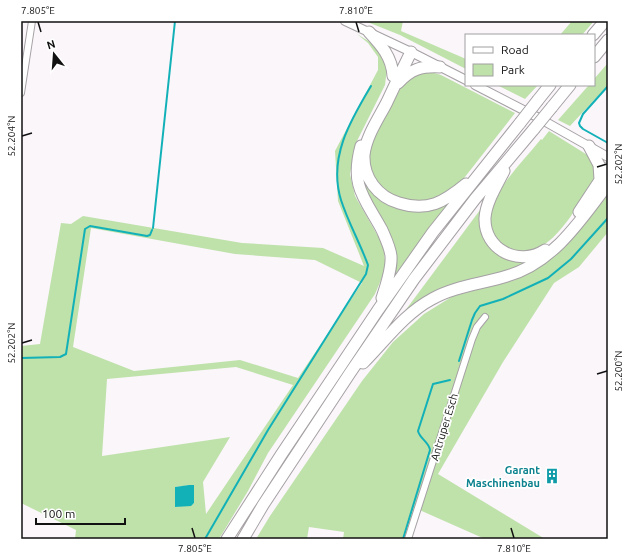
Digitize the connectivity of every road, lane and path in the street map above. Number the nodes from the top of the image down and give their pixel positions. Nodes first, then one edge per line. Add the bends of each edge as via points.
1 (32, 21) edge
2 (345, 21) edge
3 (606, 21) edge
4 (369, 32) junction
5 (594, 34) edge
6 (608, 40) edge
7 (408, 50) junction
8 (595, 56) edge
9 (440, 67) junction
10 (465, 80) edge
11 (394, 81) junction
12 (477, 86) edge
13 (549, 86) edge
14 (569, 86) edge
15 (21, 92) edge
16 (589, 146) junction
17 (512, 155) junction
18 (608, 156) edge
19 (493, 157) junction
20 (608, 168) edge
21 (604, 182) edge
22 (378, 310) junction
23 (485, 317) dead end
24 (350, 373) junction
25 (227, 539) edge
26 (242, 539) edge
27 (408, 539) edge

1 - 15 street
2 - 4 main road
3 - 5 highway
4 - 7 main road
4 - 11 highway via 385,50
6 - 8 highway
7 - 9 main road
7 - 11 highway
9 - 10 main road
9 - 11 highway via 426,66
11 - 19 highway via 368,139 364,156 367,173 375,189 390,201 424,207 446,200
11 - 22 highway via 361,145 356,172 360,190 385,236 391,256 388,282
12 - 16 main road
13 - 19 highway, bridge
14 - 17 highway, bridge
16 - 18 main road
16 - 21 highway
17 - 21 highway via 491,197 485,217 491,240 513,256 534,255 554,243
17 - 24 highway via 440,245
19 - 22 highway via 433,232
20 - 21 highway
21 - 24 highway via 570,234 551,252 508,276 452,289 430,300 410,314
22 - 25 highway
23 - 27 street, Antruper Esch via 472,339
24 - 26 highway

